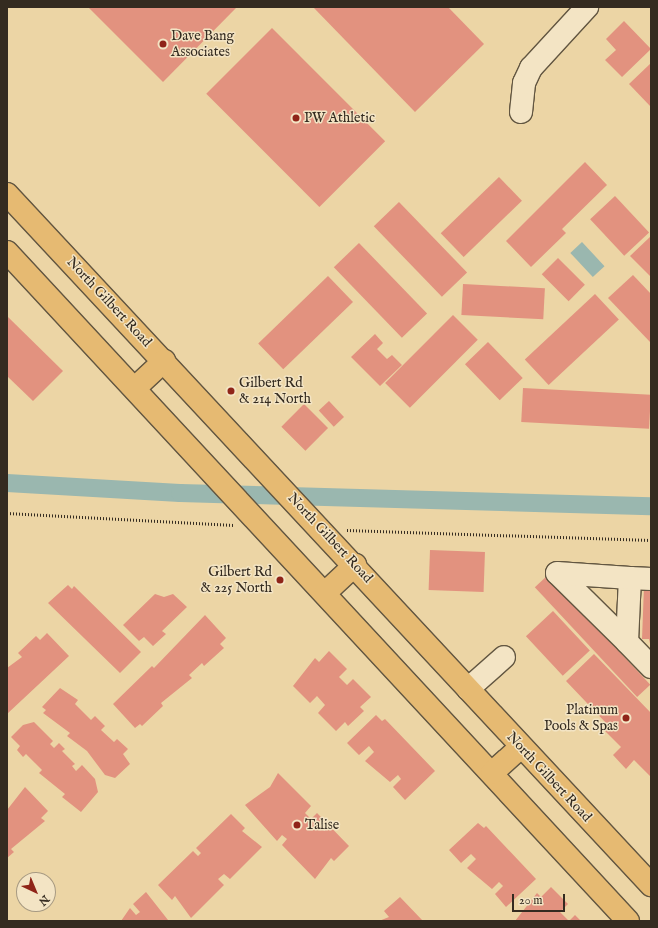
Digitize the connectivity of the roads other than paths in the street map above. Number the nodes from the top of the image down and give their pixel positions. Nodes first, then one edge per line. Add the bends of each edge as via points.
1 (587, 7) edge
2 (521, 112) dead end
3 (7, 194) edge
4 (7, 252) edge
5 (164, 361) junction
6 (135, 388) junction
7 (355, 565) junction
8 (640, 579) edge
9 (326, 592) junction
10 (628, 642) junction
11 (504, 656) dead end
12 (651, 667) edge
13 (468, 689) junction
14 (521, 747) junction
15 (492, 773) junction
16 (649, 880) edge
17 (628, 921) edge

1 - 2 street via 531,68 524,83
3 - 5 main road, North Gilbert Road
4 - 6 main road
5 - 6 main road
5 - 7 main road, North Gilbert Road
6 - 9 main road
7 - 9 main road
7 - 13 main road, North Gilbert Road
8 - 10 street
8 - 10 street via 557,573
9 - 15 main road
10 - 12 street
11 - 13 street
13 - 14 main road, North Gilbert Road
14 - 15 main road
14 - 16 main road, North Gilbert Road
15 - 17 main road

